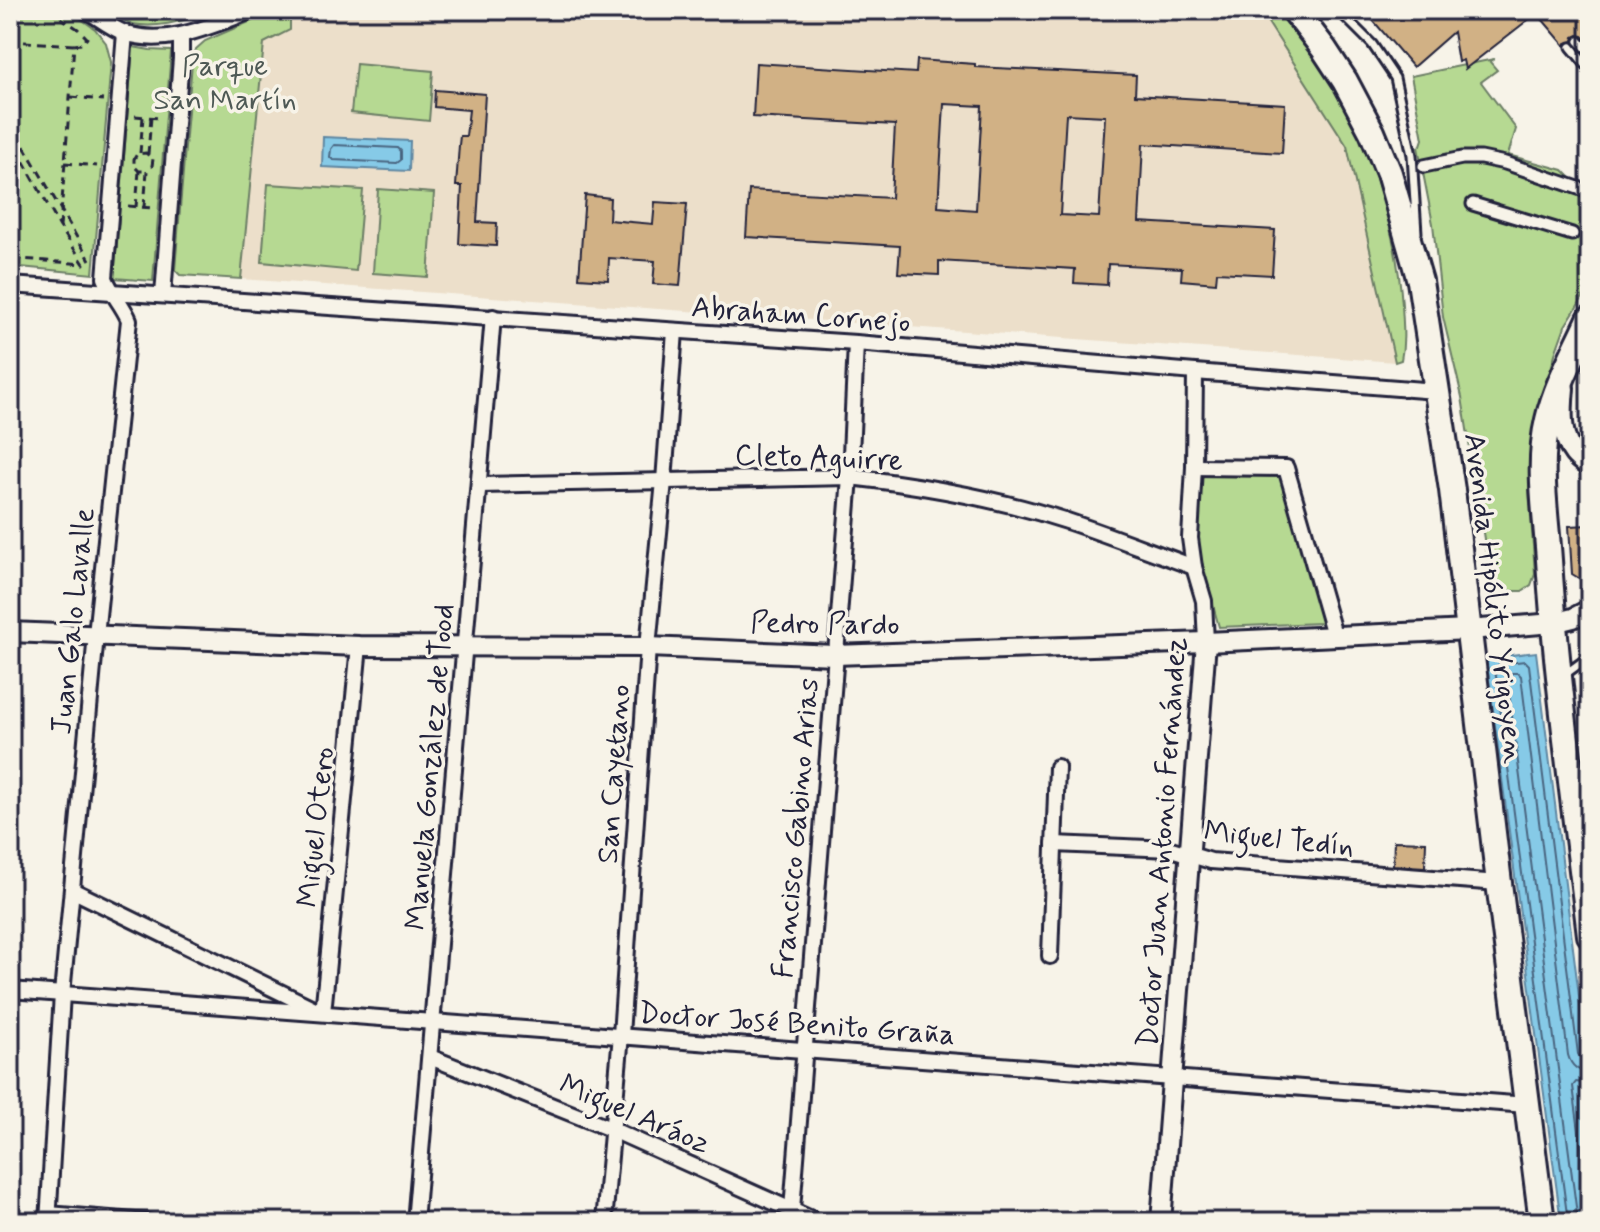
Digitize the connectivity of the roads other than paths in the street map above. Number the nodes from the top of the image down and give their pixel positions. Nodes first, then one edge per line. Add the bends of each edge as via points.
1 (86, 10) edge
2 (254, 10) edge
3 (1294, 10) edge
4 (1338, 10) edge
5 (125, 33) junction
6 (181, 36) junction
7 (1579, 41) dead end
8 (1571, 47) dead end
9 (1590, 52) edge
10 (1590, 70) edge
11 (1424, 166) dead end
12 (1590, 192) edge
13 (1473, 204) dead end
14 (1572, 234) dead end
15 (1420, 281) junction
16 (10, 285) edge
17 (113, 292) junction
18 (163, 295) junction
19 (493, 317) junction
20 (1590, 319) edge
21 (675, 331) junction
22 (856, 343) junction
23 (1195, 372) junction
24 (1565, 373) junction
25 (1436, 391) junction
26 (1194, 467) junction
27 (1590, 468) edge
28 (850, 477) junction
29 (664, 481) junction
30 (479, 485) junction
31 (1194, 567) junction
32 (1590, 609) edge
33 (1553, 623) junction
34 (1469, 630) junction
35 (10, 632) edge
36 (96, 635) junction
37 (1334, 635) junction
38 (1206, 642) junction
39 (466, 645) junction
40 (359, 646) junction
41 (648, 647) junction
42 (835, 655) junction
43 (1590, 656) edge
44 (1560, 678) junction
45 (1057, 767) dead end
46 (1054, 844) junction
47 (1188, 855) junction
48 (1499, 883) junction
49 (72, 890) junction
50 (1590, 935) edge
51 (1050, 956) dead end
52 (10, 990) edge
53 (62, 994) junction
54 (323, 1013) junction
55 (434, 1022) junction
56 (621, 1035) junction
57 (803, 1050) junction
58 (430, 1057) junction
59 (1172, 1078) junction
60 (1527, 1105) junction
61 (613, 1130) junction
62 (792, 1216) edge
63 (48, 1218) edge
64 (148, 1222) edge
65 (415, 1222) edge
66 (604, 1222) edge
67 (818, 1222) edge
68 (1161, 1222) edge
69 (1542, 1222) edge

1 - 5 street
2 - 6 street
3 - 15 highway, Avenida Hipólito Yrigoyen via 1345,81 1372,132
4 - 15 lane via 1372,44 1395,78 1412,155
5 - 6 street
5 - 17 street, Juan Galo Lavalle via 105,278
6 - 18 street
7 - 9 lane
8 - 10 lane
11 - 12 street via 1481,158
13 - 14 street
15 - 25 highway, Avenida Hipólito Yrigoyen
16 - 17 street, Abraham Cornejo
17 - 18 street, Abraham Cornejo
17 - 36 street, Juan Galo Lavalle via 129,320
18 - 19 street, Abraham Cornejo
19 - 21 street, Abraham Cornejo
19 - 30 street, Manuela González de Tood
20 - 24 highway, Avenida Hipólito Yrigoyen
21 - 22 street, Abraham Cornejo
21 - 29 street, San Cayetano
22 - 23 street, Abraham Cornejo
22 - 28 street, Francisco Gabino Arias
23 - 25 street, Abraham Cornejo
23 - 26 street, Doctor Juan Antonio Fernández
24 - 27 street via 1562,409 1567,440 1573,454
24 - 33 highway, Avenida Hipólito Yrigoyen via 1543,451
25 - 34 highway, Avenida Hipólito Yrigoyen
26 - 31 street, Doctor Juan Antonio Fernández
26 - 37 street via 1286,468
28 - 29 street, Cleto Aguirre
28 - 31 street, Cleto Aguirre via 1009,505
28 - 42 street, Francisco Gabino Arias
29 - 30 street, Cleto Aguirre
29 - 41 street, San Cayetano
30 - 39 street, Manuela González de Tood
31 - 38 street, Doctor Juan Antonio Fernández via 1204,601
32 - 33 street, Pedro Pardo
33 - 34 street, Pedro Pardo
33 - 44 highway, Avenida Hipólito Yrigoyen
34 - 37 street, Pedro Pardo
34 - 48 highway, Avenida Hipólito Yrigoyen
35 - 36 street, Pedro Pardo
36 - 40 street, Pedro Pardo
36 - 49 street, Juan Galo Lavalle
37 - 38 street, Pedro Pardo
38 - 42 street, Pedro Pardo
38 - 47 street, Doctor Juan Antonio Fernández
39 - 40 street, Pedro Pardo
39 - 41 street, Pedro Pardo
39 - 55 street, Manuela González de Tood
40 - 54 street, Miguel Otero
41 - 42 street, Pedro Pardo
41 - 56 street, San Cayetano
42 - 57 street, Francisco Gabino Arias
43 - 44 lane
44 - 50 highway, Avenida Hipólito Yrigoyen
45 - 46 street
46 - 47 street, Miguel Tedín via 1171,849
46 - 51 street
47 - 48 street, Miguel Tedín
47 - 59 street, Doctor Juan Antonio Fernández
48 - 60 highway, Avenida Hipólito Yrigoyen
49 - 53 street, Juan Galo Lavalle
49 - 54 street
52 - 53 street, Doctor José Benito Graña
53 - 54 street, Doctor José Benito Graña
53 - 63 street, Juan Galo Lavalle
54 - 55 street, Doctor José Benito Graña
55 - 56 street, Doctor José Benito Graña
55 - 58 street, Manuela González de Tood
56 - 57 street, Doctor José Benito Graña
56 - 61 street, San Cayetano
57 - 59 street, Doctor José Benito Graña
57 - 62 street, Francisco Gabino Arias
58 - 61 street, Miguel Aráoz
58 - 65 street, Manuela González de Tood
59 - 60 street, Doctor José Benito Graña
59 - 68 street, Doctor Juan Antonio Fernández
60 - 69 highway, Avenida Hipólito Yrigoyen
61 - 62 street, Miguel Aráoz
61 - 66 street, San Cayetano
62 - 67 street, Miguel Aráoz
63 - 64 street

